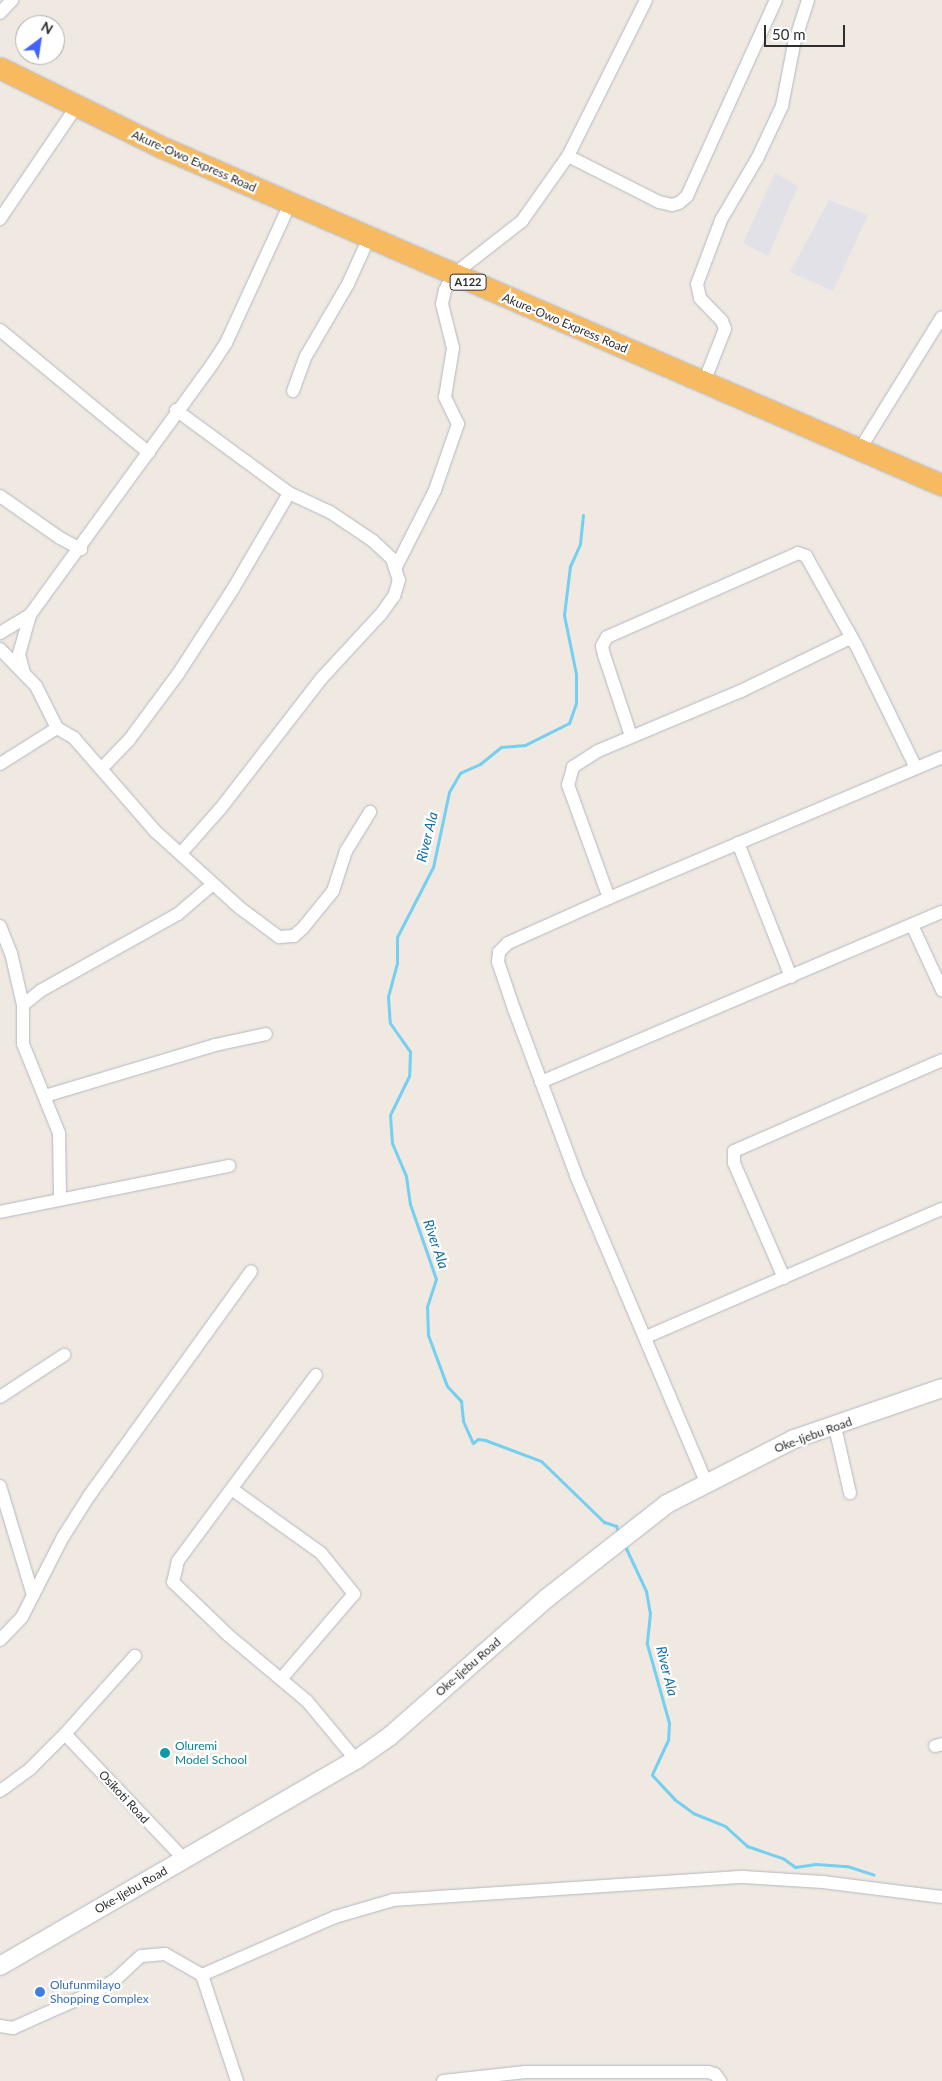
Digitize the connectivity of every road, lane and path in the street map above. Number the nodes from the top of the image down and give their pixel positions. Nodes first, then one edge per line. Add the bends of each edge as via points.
1 (12, 0) edge
2 (646, 0) edge
3 (808, 0) edge
4 (768, 1) edge
5 (1, 10) edge
6 (0, 68) edge
7 (76, 107) junction
8 (568, 156) junction
9 (290, 204) junction
10 (0, 219) edge
11 (369, 238) junction
12 (453, 275) junction
13 (942, 317) edge
14 (0, 330) edge
15 (704, 382) junction
16 (293, 391) dead end
17 (176, 410) junction
18 (860, 448) junction
19 (149, 453) junction
20 (942, 485) edge
21 (289, 493) junction
22 (0, 496) edge
23 (81, 548) junction
24 (396, 567) junction
25 (30, 615) junction
26 (0, 633) edge
27 (851, 640) junction
28 (0, 649) edge
29 (24, 673) junction
30 (57, 728) junction
31 (631, 736) junction
32 (942, 757) edge
33 (0, 764) edge
34 (915, 766) junction
35 (101, 769) junction
36 (370, 812) dead end
37 (738, 843) junction
38 (182, 852) junction
39 (213, 884) junction
40 (609, 898) junction
41 (942, 912) edge
42 (912, 925) junction
43 (0, 926) edge
44 (791, 977) junction
45 (942, 990) edge
46 (23, 1005) junction
47 (266, 1034) dead end
48 (942, 1060) edge
49 (541, 1082) junction
50 (44, 1096) junction
51 (229, 1166) dead end
52 (60, 1198) junction
53 (942, 1209) edge
54 (0, 1212) edge
55 (251, 1270) dead end
56 (784, 1278) junction
57 (646, 1337) junction
58 (64, 1356) dead end
59 (316, 1375) dead end
60 (942, 1388) edge
61 (0, 1397) edge
62 (834, 1427) junction
63 (706, 1482) junction
64 (0, 1486) edge
65 (233, 1490) junction
66 (850, 1493) dead end
67 (33, 1595) junction
68 (0, 1640) edge
69 (135, 1656) dead end
70 (282, 1678) junction
71 (65, 1734) junction
72 (356, 1760) junction
73 (0, 1791) edge
74 (184, 1859) junction
75 (942, 1897) edge
76 (0, 1966) edge
77 (202, 1975) junction
78 (0, 2026) edge
79 (237, 2081) edge
80 (443, 2081) edge
81 (720, 2081) edge

1 - 5 street
2 - 8 street
3 - 15 street via 794,44 782,106 757,159 721,220 697,284 700,298 722,321 725,329
4 - 8 street via 692,186 680,202 672,205 659,202
6 - 7 highway, Akure-Owo Express Road / A122
7 - 9 highway, Akure-Owo Express Road / A122
7 - 10 street
8 - 12 street via 522,221
9 - 11 highway, Akure-Owo Express Road / A122
9 - 17 street via 226,343
11 - 12 highway, Akure-Owo Express Road / A122
11 - 16 street via 348,284 306,356
12 - 15 highway, Akure-Owo Express Road / A122
12 - 24 street via 442,304 453,348 445,398 458,424 436,490
13 - 18 street
14 - 19 street
15 - 18 highway, Akure-Owo Express Road / A122
17 - 19 street
17 - 21 street
18 - 20 highway, Akure-Owo Express Road / A122
19 - 23 street
21 - 24 street via 330,512 374,541
21 - 35 street via 178,674 129,740
22 - 23 street via 60,538
23 - 25 street
24 - 38 street via 399,580 394,596 321,679 220,809
25 - 26 street
25 - 29 street via 19,654
27 - 31 street via 741,691
27 - 31 street via 802,554 745,574 604,641 604,655
27 - 34 street via 876,681
28 - 29 street
29 - 30 street via 42,695
30 - 33 street
30 - 35 street via 74,738
31 - 40 street via 573,767 568,777
32 - 34 street
34 - 37 street
35 - 38 street via 155,831
36 - 39 street via 346,851 333,891 294,936 274,935
37 - 40 street
37 - 44 street
38 - 39 street
39 - 46 street via 178,914 40,991
40 - 49 street via 508,943 499,952 498,962
41 - 42 street
42 - 44 street
42 - 45 street
43 - 46 street via 11,953
44 - 49 street
46 - 50 street via 23,1044
47 - 50 street via 215,1045
48 - 56 street via 734,1152 734,1163
49 - 57 street via 576,1175
50 - 52 street via 59,1134
51 - 52 street
52 - 54 street
53 - 56 street
55 - 67 street via 89,1496 62,1537
56 - 57 street
57 - 63 street
58 - 61 street
59 - 65 street
60 - 62 main road, Oke-Ijebu Road
62 - 63 main road, Oke-Ijebu Road via 794,1439
62 - 66 street
63 - 72 main road, Oke-Ijebu Road via 667,1504 621,1537 390,1736
64 - 67 street
65 - 70 street via 178,1561 172,1582 228,1635
65 - 70 street via 322,1553 354,1594
67 - 68 street via 22,1617
69 - 71 street
70 - 72 street via 307,1701
71 - 73 street via 30,1769
71 - 74 street, Osikoti Road
72 - 74 main road, Oke-Ijebu Road
74 - 76 main road, Oke-Ijebu Road
75 - 77 street via 823,1882 743,1877 394,1900 335,1917
77 - 78 street via 165,1954 141,1956 115,1980 94,1992 13,2028
77 - 79 street
80 - 81 street via 526,2072 708,2072 716,2074

